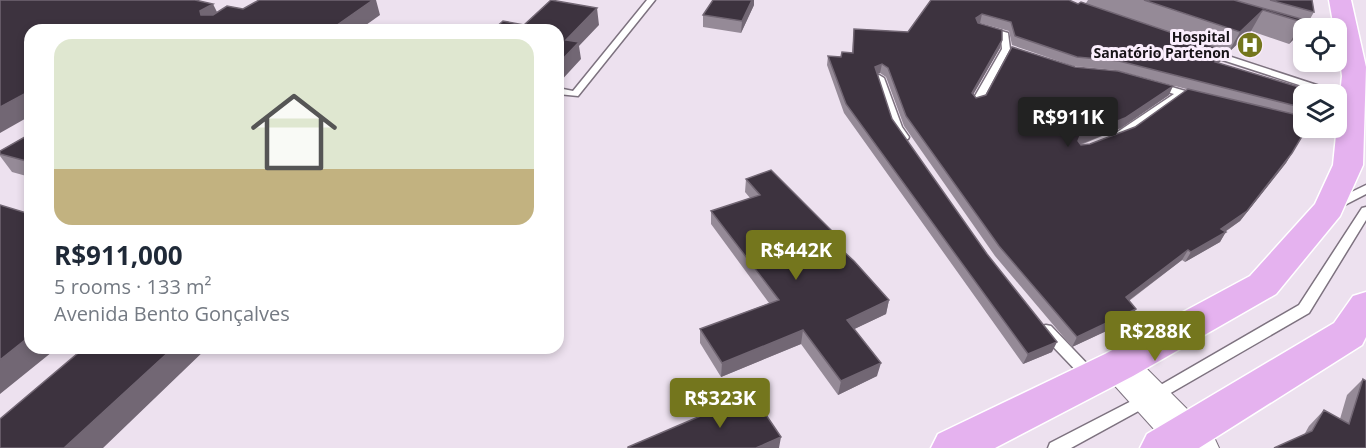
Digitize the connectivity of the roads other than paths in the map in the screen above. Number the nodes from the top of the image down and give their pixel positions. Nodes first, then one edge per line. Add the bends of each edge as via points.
1 (651, 0) edge
2 (1340, 0) edge
3 (1341, 18) edge
4 (979, 27) edge
5 (1270, 29) edge
6 (1293, 36) edge
7 (1006, 49) junction
8 (1200, 49) edge
9 (1017, 52) edge
10 (1347, 59) edge
11 (879, 78) edge
12 (1146, 83) edge
13 (1300, 84) edge
14 (1347, 88) edge
15 (564, 92) edge
16 (1181, 93) junction
17 (1203, 99) edge
18 (976, 103) edge
19 (1345, 138) edge
20 (1108, 139) edge
21 (910, 145) edge
22 (1366, 189) edge
23 (1329, 208) junction
24 (1366, 211) edge
25 (1366, 306) edge
26 (1038, 321) edge
27 (1106, 372) junction
28 (1150, 398) junction
29 (1182, 444) edge
30 (952, 448) edge
31 (1056, 448) edge

1 - 15 lane via 575,94
2 - 3 main road
4 - 7 lane via 1005,35
5 - 6 lane
7 - 9 lane
7 - 18 lane
8 - 13 lane
10 - 14 main road via 1355,76
11 - 21 lane via 897,126
12 - 16 lane
16 - 17 lane
16 - 20 lane via 1126,132
19 - 23 main road via 1348,165
22 - 23 lane
23 - 27 main road via 1263,285
24 - 28 lane via 1304,309
25 - 29 main road via 1348,334
26 - 27 lane via 1059,346
27 - 28 street
27 - 30 main road
28 - 29 street
28 - 31 lane

